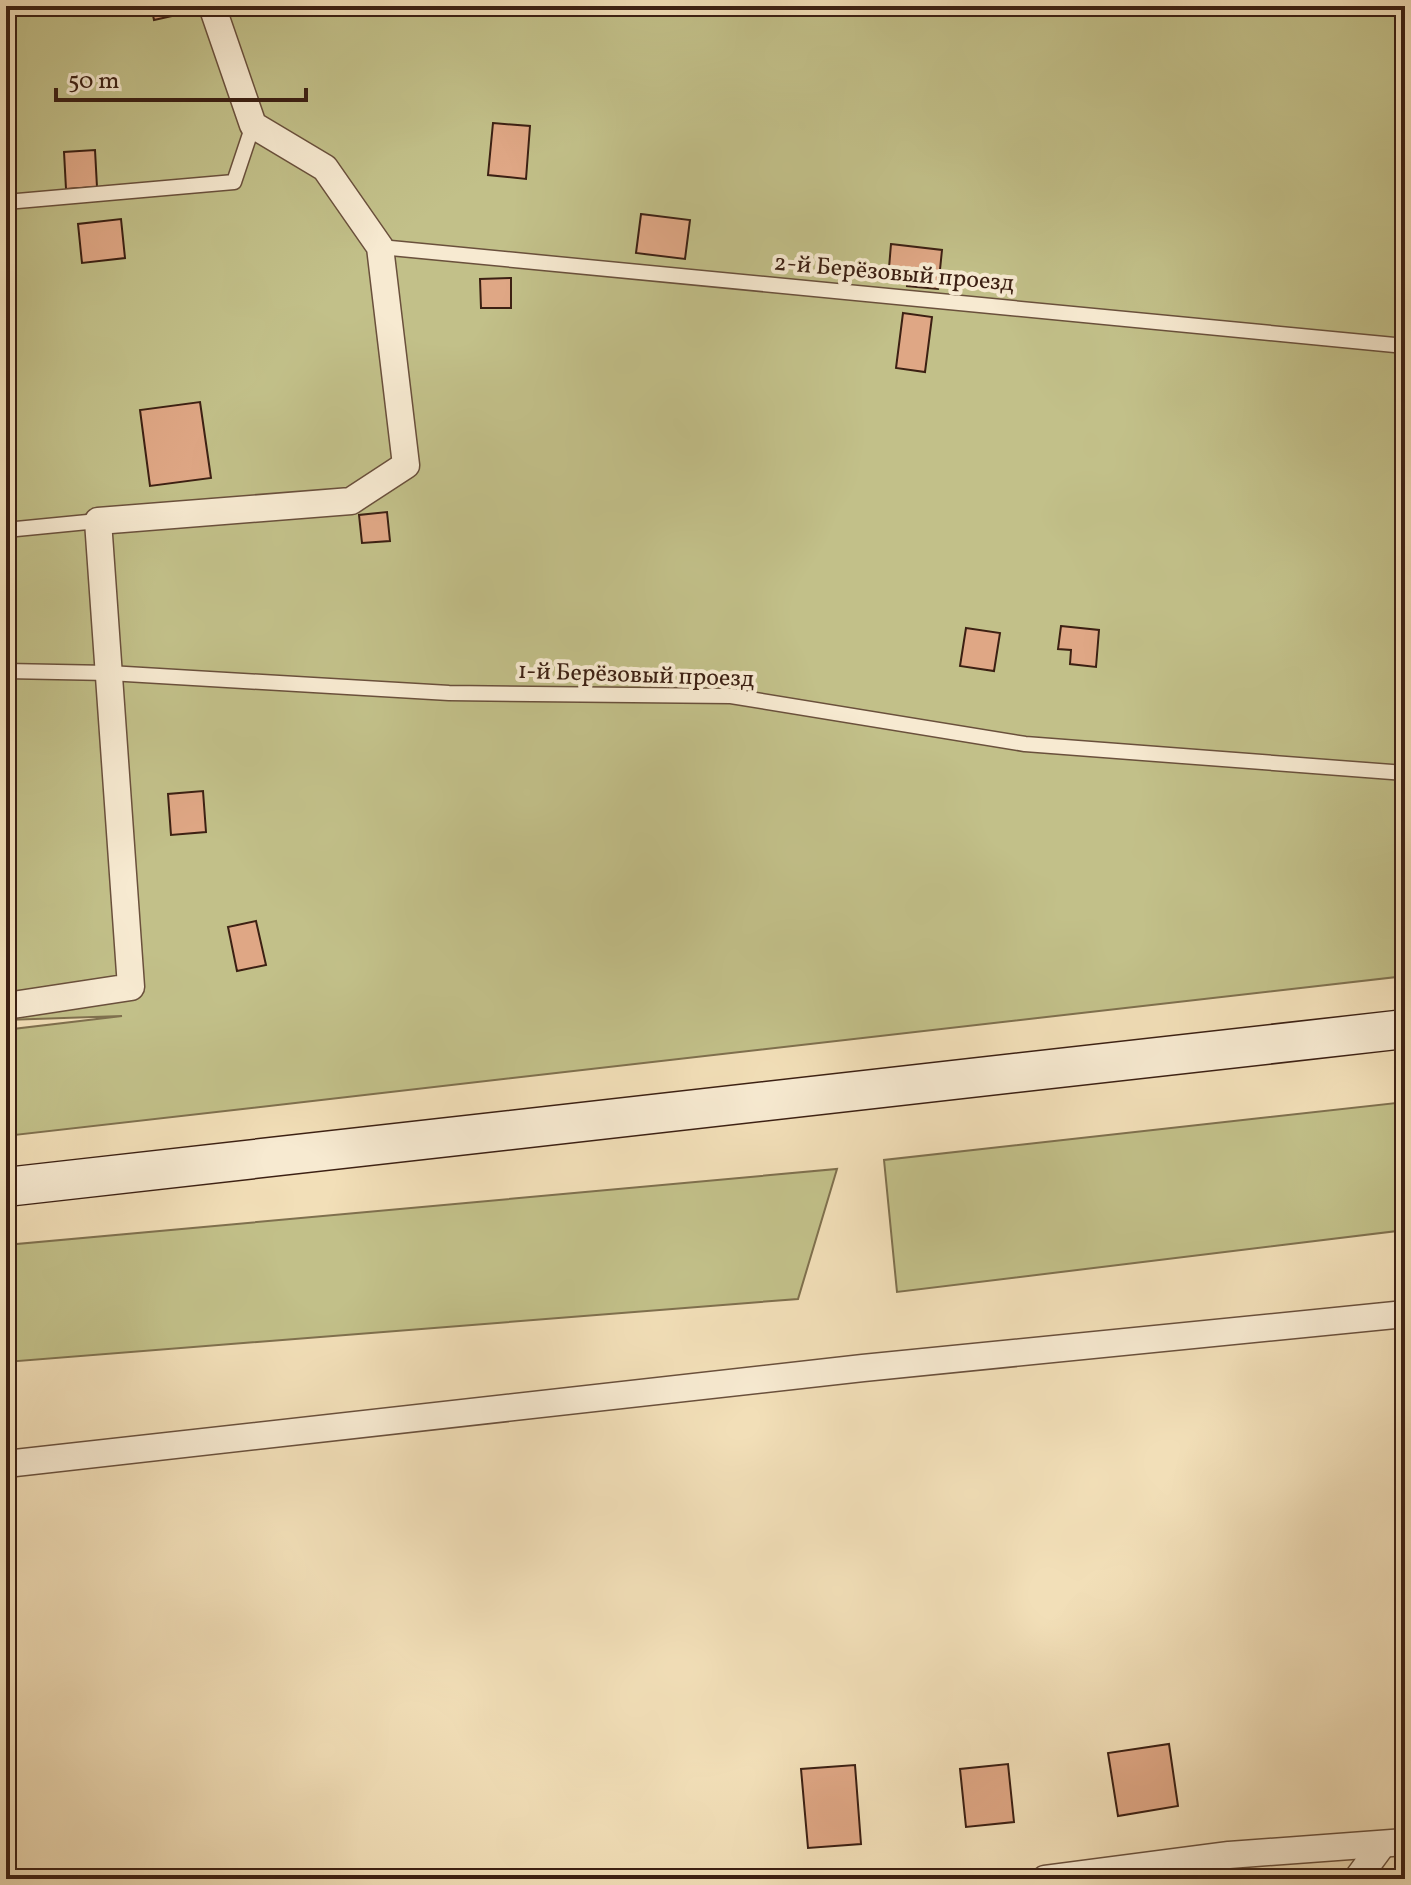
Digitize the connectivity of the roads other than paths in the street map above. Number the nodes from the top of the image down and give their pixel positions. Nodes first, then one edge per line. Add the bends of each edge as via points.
1 (212, 6) edge
2 (253, 125) junction
3 (6, 202) edge
4 (380, 247) junction
5 (1405, 346) edge
6 (98, 521) junction
7 (6, 530) edge
8 (6, 671) edge
9 (109, 673) junction
10 (1405, 773) edge
11 (6, 1006) edge
12 (1405, 1029) edge
13 (6, 1187) edge
14 (1405, 1314) edge
15 (6, 1464) edge
16 (1394, 1843) edge
17 (1045, 1879) edge
18 (1357, 1879) edge

1 - 2 street
2 - 3 lane via 234,182
2 - 4 street via 325,168
4 - 5 lane, 2-й Берёзовый проезд
4 - 6 street via 406,465 351,501
6 - 7 lane
6 - 9 street
8 - 9 lane, 1-й Берёзовый проезд
9 - 10 lane, 1-й Берёзовый проезд via 449,693 731,696 1025,744
9 - 11 street via 131,987
12 - 13 main road
14 - 15 street via 863,1368
16 - 17 street via 1229,1855
16 - 18 street

